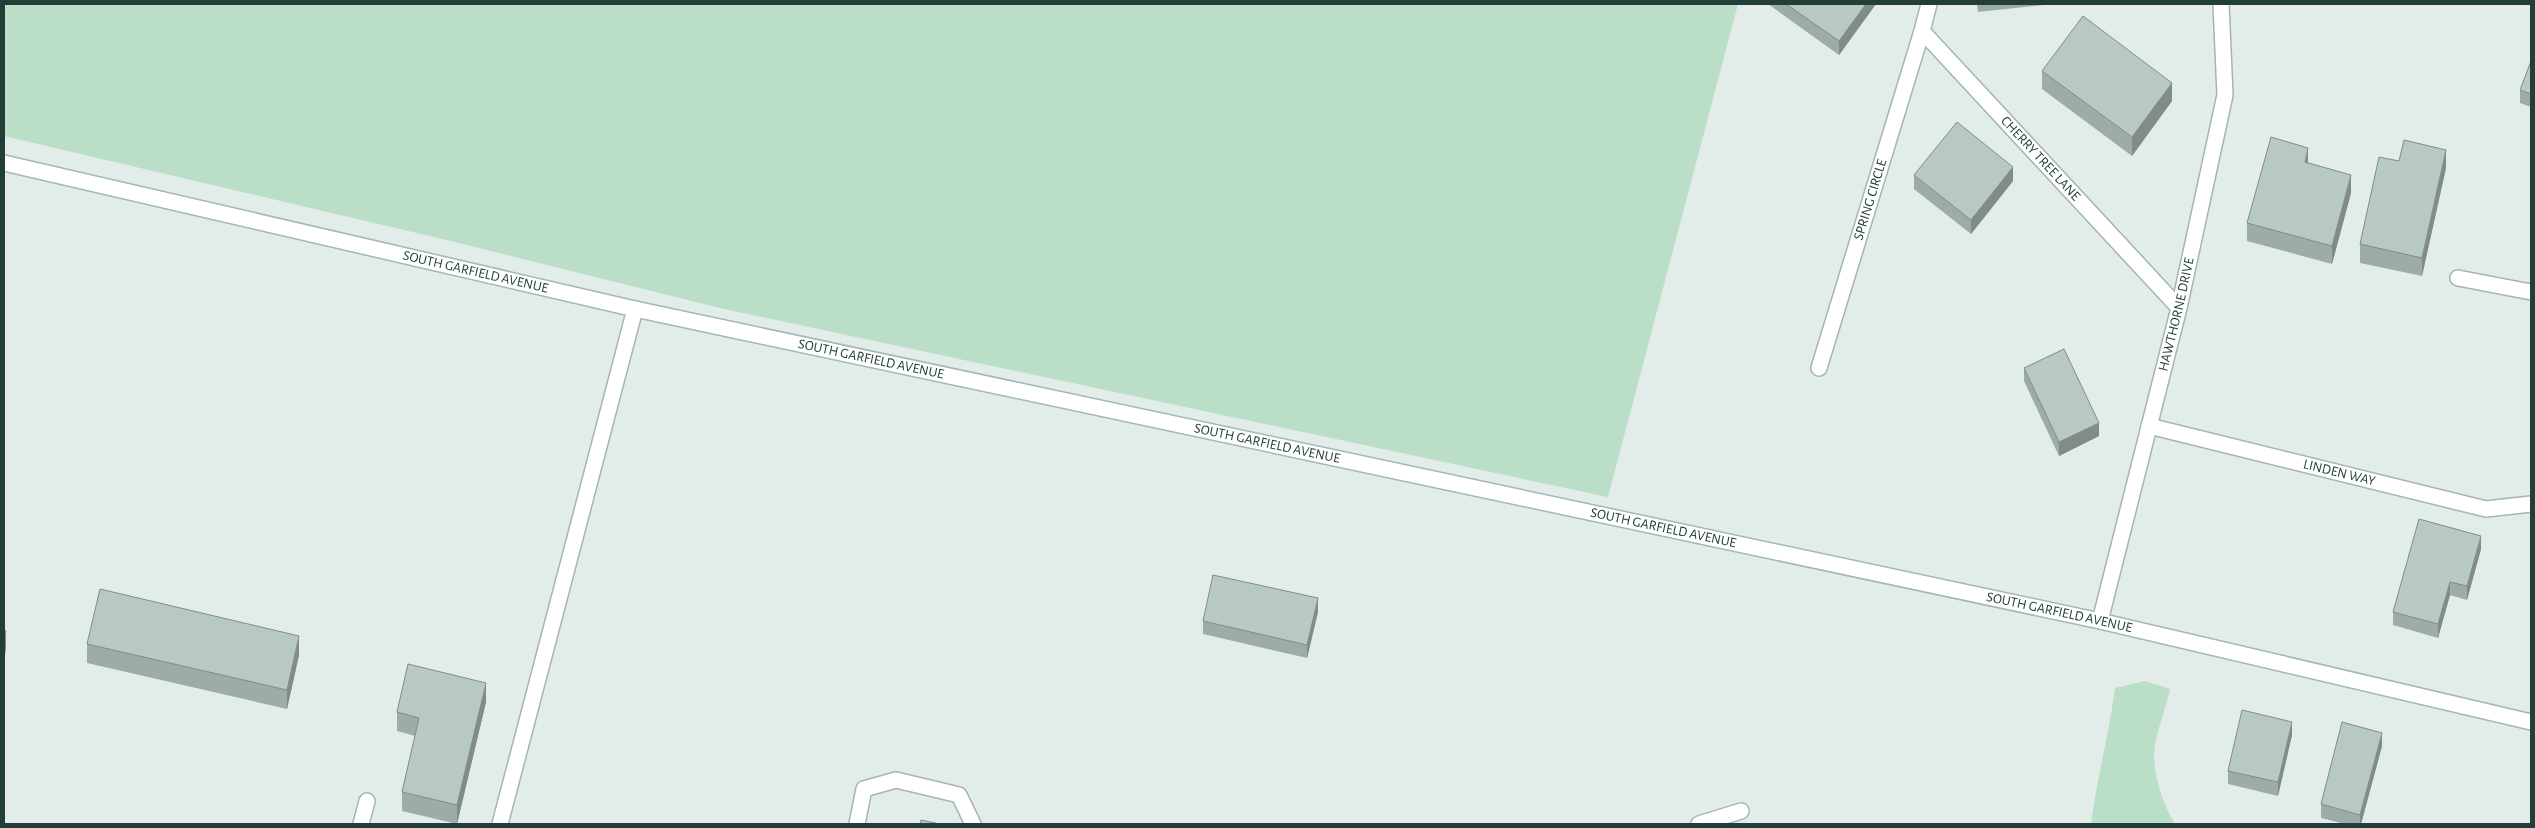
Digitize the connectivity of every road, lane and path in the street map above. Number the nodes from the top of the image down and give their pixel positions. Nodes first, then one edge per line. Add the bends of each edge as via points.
1 (1929, 4) edge
2 (2221, 4) edge
3 (1922, 31) junction
4 (4, 163) edge
5 (2458, 278) dead end
6 (2531, 292) edge
7 (2179, 308) junction
8 (636, 310) junction
9 (1819, 368) dead end
10 (2149, 426) junction
11 (2531, 504) edge
12 (2100, 621) junction
13 (2531, 722) edge
14 (367, 801) dead end
15 (1740, 811) dead end
16 (361, 824) edge
17 (500, 824) edge
18 (857, 824) edge
19 (973, 824) edge
20 (1698, 824) edge

1 - 3 street
2 - 7 street, HAWTHORNE DRIVE via 2225,95
3 - 7 street, CHERRY TREE LANE
3 - 9 street, SPRING CIRCLE
4 - 8 street, SOUTH GARFIELD AVENUE
5 - 6 street
7 - 10 street, HAWTHORNE DRIVE
8 - 12 street, SOUTH GARFIELD AVENUE
8 - 17 street
10 - 11 street, LINDEN WAY via 2486,509
10 - 12 street, HAWTHORNE DRIVE
12 - 13 street, SOUTH GARFIELD AVENUE
14 - 16 street
15 - 20 street
18 - 19 street via 864,789 896,780 959,795

